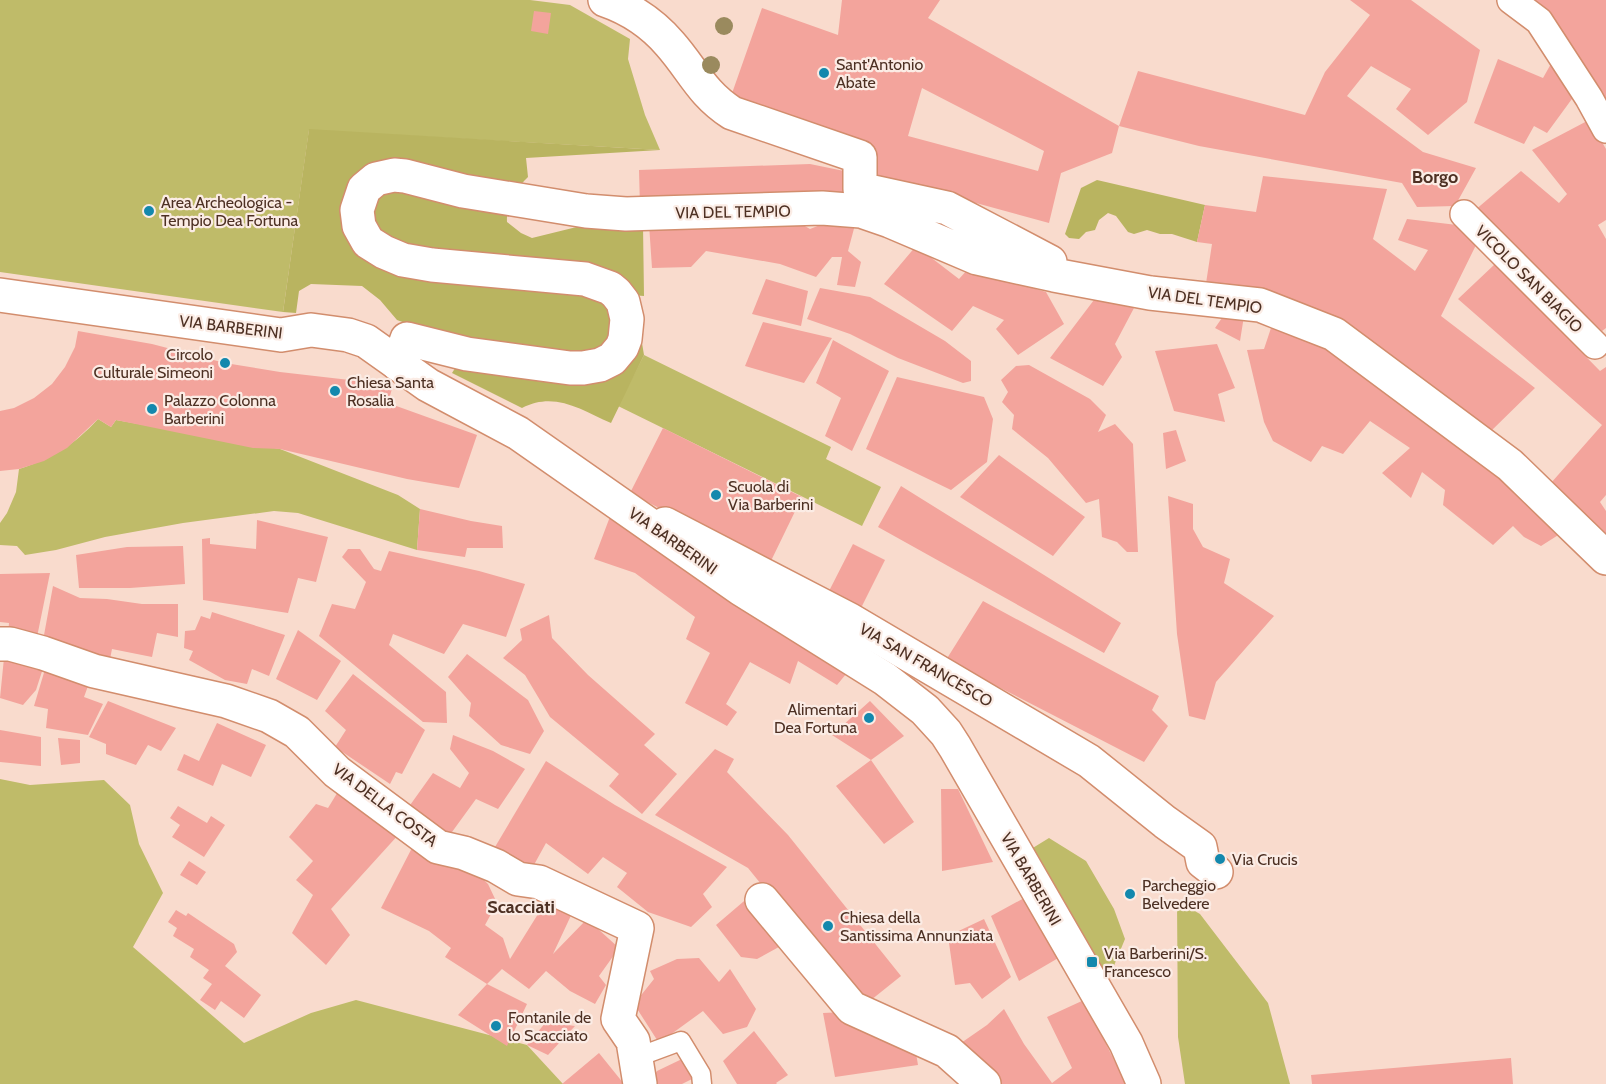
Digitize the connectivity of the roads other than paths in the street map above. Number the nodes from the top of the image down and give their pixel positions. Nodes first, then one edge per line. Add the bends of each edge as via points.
1 (605, 0) edge
2 (1511, 0) edge
3 (1606, 129) edge
4 (1464, 214) dead end
5 (1086, 281) junction
6 (0, 295) edge
7 (1595, 345) dead end
8 (403, 351) junction
9 (608, 495) junction
10 (1606, 558) edge
11 (0, 644) edge
12 (1216, 872) dead end
13 (762, 900) dead end
14 (638, 1071) edge
15 (702, 1084) edge
16 (984, 1084) edge
17 (1143, 1084) edge

1 - 5 street via 651,24 718,104 860,157 860,189 947,208
2 - 3 street via 1539,21
4 - 7 street, VICOLO SAN BIAGIO
5 - 8 street, VIA DEL TEMPIO via 977,258 861,211 822,208 626,214 586,211 394,175 376,179 364,189 357,210 359,226 368,242 384,252 432,265 585,279 616,293 627,319 625,339 612,359 583,368 467,354
5 - 10 street, VIA DEL TEMPIO via 1150,293 1260,305 1334,334 1510,465
6 - 8 street, VIA BARBERINI via 281,335 304,330 330,332
8 - 9 street, VIA BARBERINI via 428,385 518,433
9 - 12 street, VIA SAN FRANCESCO via 850,620 1089,761 1200,847 1203,862
9 - 17 street, VIA BARBERINI via 741,589 885,679 930,715 967,767 1126,1043
11 - 14 street, VIA DELLA COSTA via 43,653 94,671 226,701 269,716 297,732 337,772 438,847 464,853 518,879 539,882 637,928 618,1019 633,1041
13 - 16 street via 852,1008 947,1052
14 - 15 lane via 681,1041 701,1074

